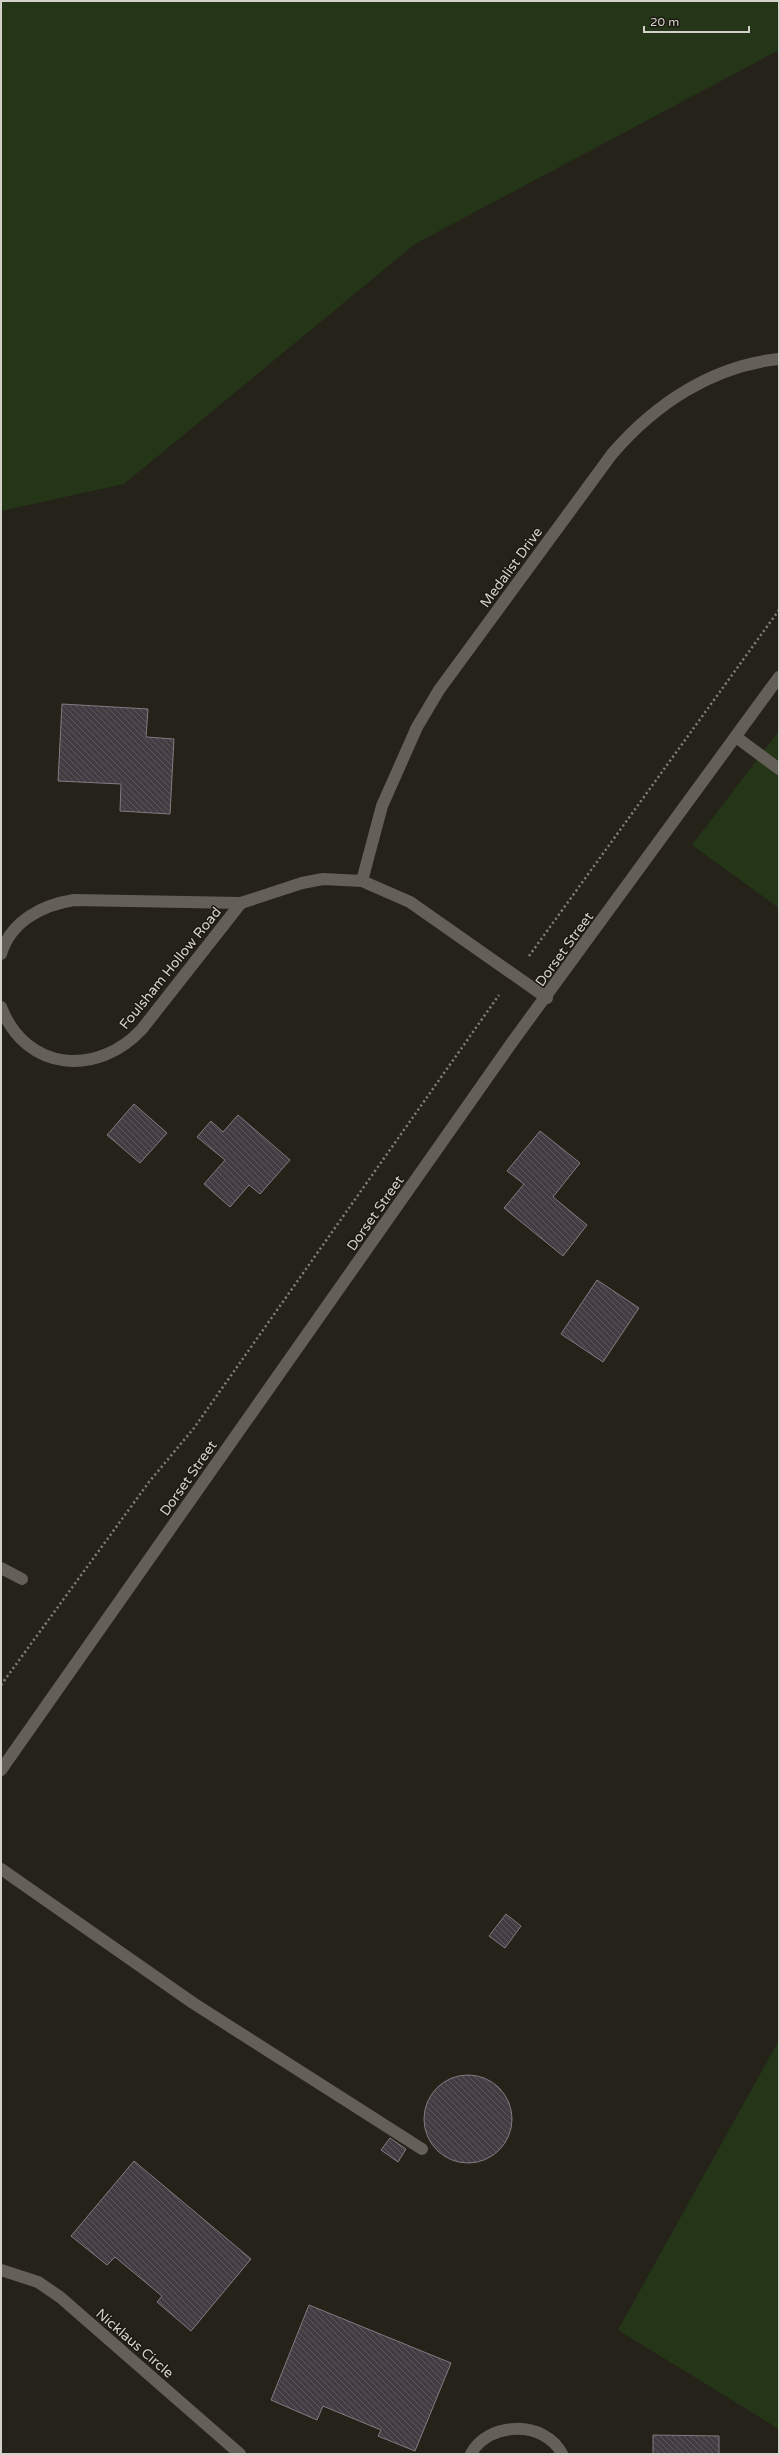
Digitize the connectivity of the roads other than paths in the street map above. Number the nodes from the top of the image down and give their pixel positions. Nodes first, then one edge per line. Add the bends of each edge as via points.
1 (779, 359) edge
2 (779, 677) edge
3 (736, 737) junction
4 (779, 769) edge
5 (362, 881) junction
6 (242, 903) junction
7 (1, 954) edge
8 (547, 998) junction
9 (1, 1007) edge
10 (1, 1568) edge
11 (22, 1579) dead end
12 (1, 1770) edge
13 (1, 1869) edge
14 (422, 2149) dead end
15 (1, 2270) edge
16 (240, 2454) edge
17 (471, 2454) edge
18 (562, 2454) edge

1 - 5 street, Medalist Drive via 737,366 704,380 654,412 612,454 439,690 417,727 382,806
2 - 3 street, Dorset Street
3 - 4 street
3 - 8 street, Dorset Street
5 - 6 street, Foulsham Hollow Road via 323,879 302,883
5 - 8 street, Foulsham Hollow Road via 410,902
6 - 7 street, Foulsham Hollow Road via 74,900 56,903 39,909 24,920 12,933
6 - 9 street, Foulsham Hollow Road via 142,1029 130,1043 115,1052 98,1059 80,1062 62,1061 45,1055 29,1046 16,1034
8 - 12 street, Dorset Street via 509,1048
10 - 11 street
13 - 14 street via 193,2003
15 - 16 street, Nicklaus Circle via 38,2282 60,2297
17 - 18 street via 485,2438 500,2431 517,2428 534,2431 549,2439

